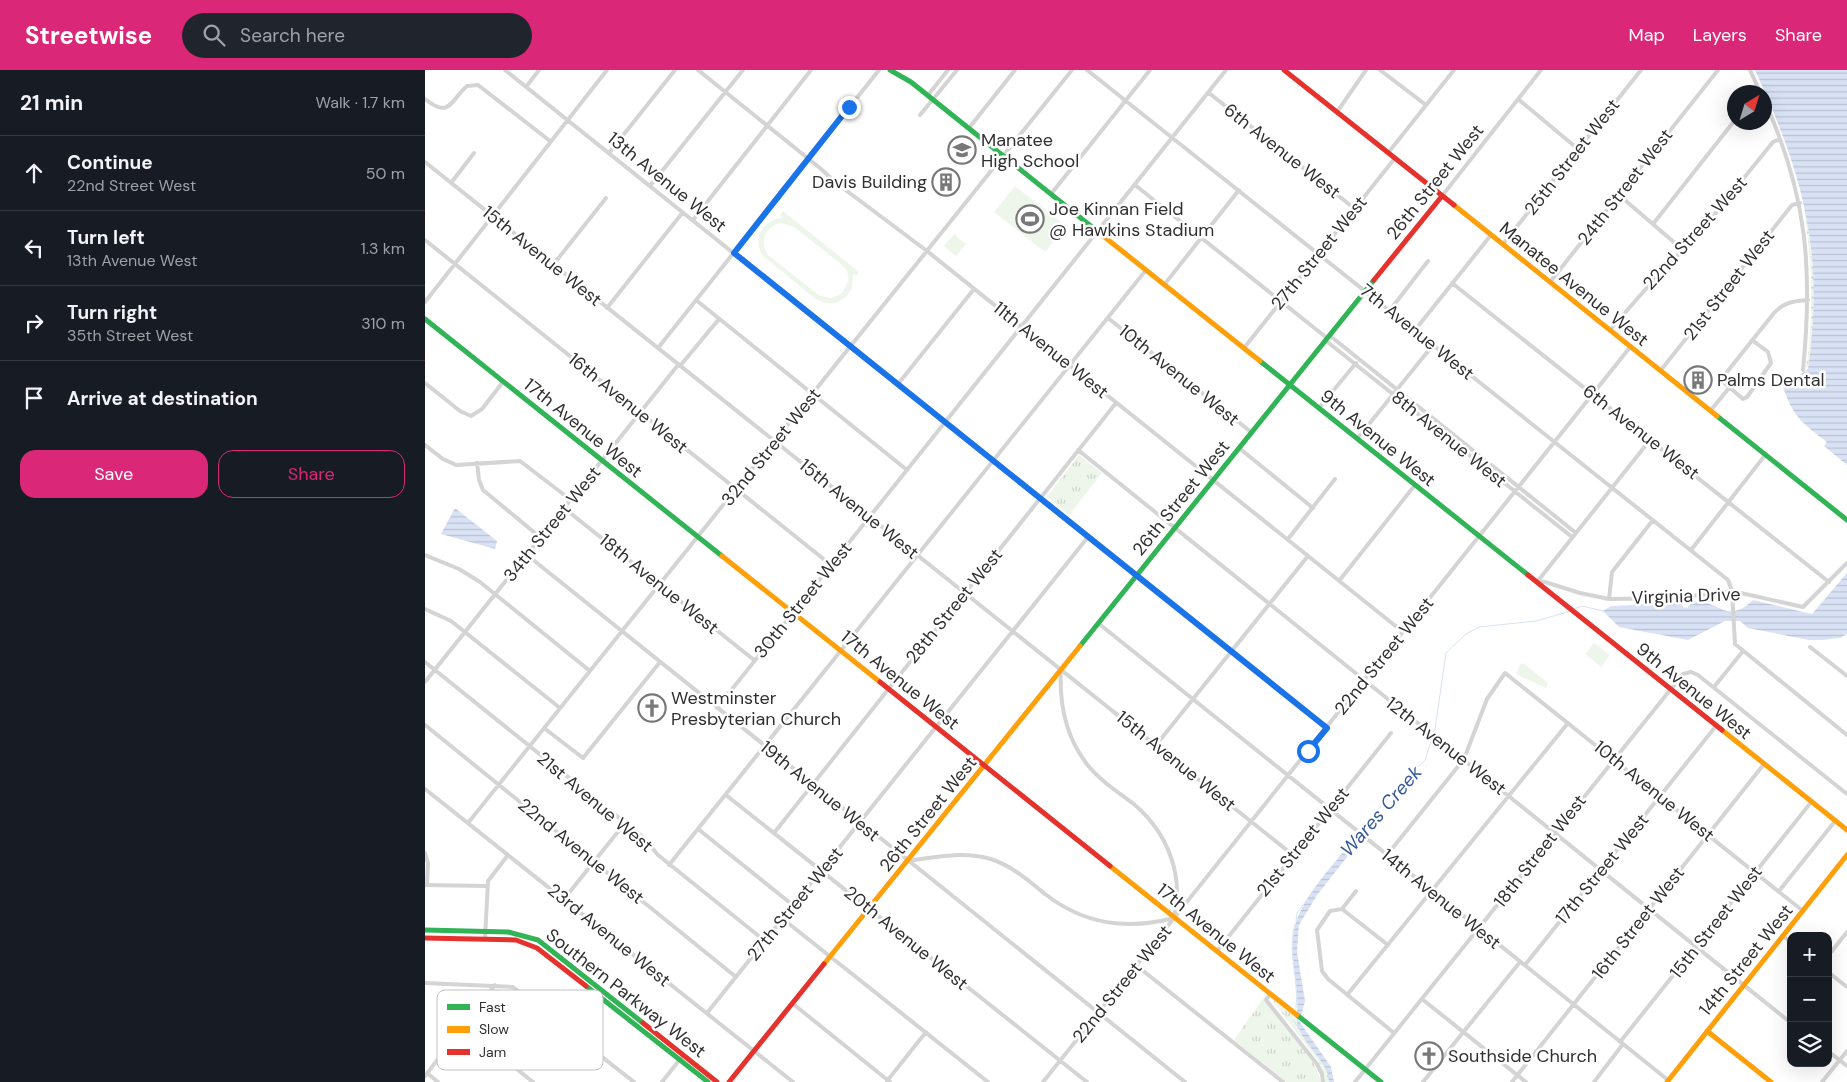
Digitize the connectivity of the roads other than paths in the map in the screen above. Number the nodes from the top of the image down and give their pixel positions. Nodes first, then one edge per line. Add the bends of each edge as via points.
1 (505, 70) edge
2 (539, 70) edge
3 (607, 70) edge
4 (675, 70) edge
5 (698, 70) edge
6 (743, 70) edge
7 (811, 70) edge
8 (879, 70) edge
9 (890, 70) edge
10 (948, 70) edge
11 (957, 70) edge
12 (1015, 70) edge
13 (1072, 70) edge
14 (1087, 70) edge
15 (1150, 70) edge
16 (1226, 70) edge
17 (1366, 70) edge
18 (1381, 70) edge
19 (1454, 70) edge
20 (1541, 70) edge
21 (1641, 70) edge
22 (1718, 70) edge
23 (1750, 70) edge
24 (1286, 71) edge
25 (1757, 85) edge
26 (526, 86) junction
27 (726, 92) junction
28 (1209, 93) junction
29 (928, 95) junction
30 (425, 99) edge
31 (1518, 99) junction
32 (933, 100) junction
33 (1125, 100) junction
34 (1425, 105) junction
35 (1337, 112) junction
36 (920, 115) dead end
37 (1772, 119) edge
38 (567, 120) junction
39 (767, 126) junction
40 (969, 128) junction
41 (1727, 130) edge
42 (1173, 138) junction
43 (1780, 139) junction
44 (550, 141) junction
45 (1578, 149) junction
46 (474, 153) dead end
47 (609, 153) junction
48 (1388, 153) junction
49 (1003, 156) junction
50 (1395, 158) junction
51 (809, 159) junction
52 (425, 162) edge
53 (451, 183) junction
54 (1135, 184) junction
55 (650, 186) junction
56 (1239, 190) junction
57 (1051, 194) junction
58 (1619, 195) junction
59 (1442, 196) junction
60 (606, 198) dead end
61 (1799, 203) junction
62 (1355, 209) junction
63 (683, 212) junction
64 (492, 216) junction
65 (693, 220) junction
66 (1653, 224) junction
67 (1098, 231) junction
68 (1491, 235) junction
69 (1202, 238) junction
70 (425, 240) edge
71 (1503, 244) junction
72 (1683, 250) junction
73 (927, 251) junction
74 (734, 253) junction
75 (1319, 254) junction
76 (1429, 262) dead end
77 (455, 264) junction
78 (553, 265) junction
79 (1146, 270) junction
80 (1550, 282) junction
81 (1452, 283) junction
82 (1165, 285) junction
83 (974, 289) junction
84 (1365, 290) junction
85 (696, 300) junction
86 (1808, 300) junction
87 (1281, 301) junction
88 (425, 302) edge
89 (607, 308) junction
90 (1390, 310) junction
91 (1108, 318) junction
92 (425, 319) edge
93 (719, 319) junction
94 (1022, 327) junction
95 (1415, 330) junction
96 (1610, 330) junction
97 (1327, 338) junction
98 (1752, 340) junction
99 (1433, 345) junction
100 (1631, 346) junction
101 (851, 347) junction
102 (657, 348) junction
103 (1243, 348) junction
104 (1359, 359) junction
105 (1355, 364) junction
106 (1069, 365) junction
107 (679, 366) junction
108 (1661, 370) junction
109 (1803, 370) dead end
110 (503, 382) junction
111 (425, 383) edge
112 (898, 384) junction
113 (1289, 384) junction
114 (1729, 388) junction
115 (1397, 390) junction
116 (813, 394) junction
117 (1393, 394) junction
118 (1593, 394) junction
119 (1116, 403) junction
120 (1319, 408) junction
121 (1711, 410) junction
122 (641, 412) junction
123 (945, 422) junction
124 (1251, 432) junction
125 (1357, 439) junction
126 (1650, 440) junction
127 (775, 442) junction
128 (1555, 442) junction
129 (425, 445) edge
130 (1239, 448) junction
131 (1078, 450) junction
132 (1766, 454) junction
133 (602, 461) junction
134 (993, 461) junction
135 (477, 463) junction
136 (907, 470) junction
137 (1335, 479) dead end
138 (1213, 480) junction
139 (1415, 485) junction
140 (1519, 487) junction
141 (1613, 488) junction
142 (736, 490) junction
143 (1515, 491) junction
144 (1040, 498) junction
145 (571, 500) junction
146 (1728, 502) junction
147 (564, 508) junction
148 (1313, 508) junction
149 (869, 518) junction
150 (1653, 520) junction
151 (1847, 520) edge
152 (1174, 528) junction
153 (1575, 533) junction
154 (1479, 536) junction
155 (698, 537) junction
156 (1088, 537) junction
157 (1572, 537) junction
158 (541, 538) junction
159 (1288, 539) junction
160 (1691, 550) junction
161 (425, 555) edge
162 (527, 555) junction
163 (917, 556) junction
164 (1308, 556) junction
165 (1847, 564) edge
166 (831, 565) junction
167 (1136, 576) junction
168 (1339, 581) junction
169 (1537, 582) junction
170 (1829, 582) junction
171 (660, 585) junction
172 (1732, 591) junction
173 (495, 594) junction
174 (964, 594) junction
175 (1609, 599) junction
176 (1269, 604) junction
177 (425, 609) edge
178 (793, 613) junction
179 (1098, 623) junction
180 (465, 632) junction
181 (622, 632) junction
182 (1011, 632) junction
183 (1403, 632) junction
184 (1810, 647) dead end
185 (841, 651) junction
186 (1743, 651) junction
187 (1231, 652) junction
188 (755, 660) junction
189 (425, 662) edge
190 (660, 662) junction
191 (1061, 669) junction
192 (434, 670) junction
193 (590, 671) junction
194 (1847, 676) edge
195 (1364, 680) junction
196 (425, 682) edge
197 (1669, 688) junction
198 (1714, 688) junction
199 (888, 689) junction
200 (1193, 699) junction
201 (560, 708) junction
202 (717, 708) junction
203 (1568, 723) junction
204 (425, 726) edge
205 (1716, 726) junction
206 (936, 727) junction
207 (544, 728) junction
208 (1327, 728) junction
209 (1391, 733) dead end
210 (1847, 735) edge
211 (1156, 745) junction
212 (765, 746) junction
213 (529, 747) junction
214 (1464, 759) junction
215 (1613, 759) junction
216 (1764, 764) junction
217 (984, 765) junction
218 (1288, 776) junction
219 (499, 784) junction
220 (812, 784) junction
221 (425, 789) edge
222 (1847, 794) edge
223 (726, 795) junction
224 (1510, 796) junction
225 (1660, 796) junction
226 (1812, 801) junction
227 (1330, 809) junction
228 (1836, 820) junction
229 (1251, 822) junction
230 (468, 823) junction
231 (625, 823) junction
232 (860, 823) junction
233 (698, 829) junction
234 (1847, 830) edge
235 (1555, 832) junction
236 (774, 833) junction
237 (1708, 834) junction
238 (425, 853) edge
239 (507, 855) junction
240 (1293, 855) junction
241 (1387, 855) junction
242 (1847, 855) edge
243 (595, 861) junction
244 (908, 861) junction
245 (669, 865) junction
246 (821, 870) junction
247 (1601, 870) junction
248 (1755, 873) junction
249 (426, 885) edge
250 (487, 886) junction
251 (1356, 891) dead end
252 (1432, 891) junction
253 (1779, 892) junction
254 (564, 899) junction
255 (793, 906) junction
256 (1649, 908) junction
257 (870, 909) junction
258 (1342, 909) junction
259 (1803, 910) junction
260 (1175, 918) junction
261 (783, 919) junction
262 (1479, 928) junction
263 (425, 930) edge
264 (486, 932) junction
265 (1847, 932) edge
266 (1783, 936) junction
267 (425, 938) edge
268 (485, 939) junction
269 (1787, 939) edge
270 (765, 941) junction
271 (1388, 945) junction
272 (1697, 946) junction
273 (1217, 951) junction
274 (1832, 951) edge
275 (831, 957) junction
276 (1520, 962) junction
277 (1525, 965) junction
278 (1137, 966) junction
279 (1832, 975) edge
280 (736, 977) junction
281 (425, 983) edge
282 (595, 984) junction
283 (1744, 984) junction
284 (495, 985) junction
285 (1847, 987) edge
286 (491, 990) edge
287 (518, 990) edge
288 (591, 990) joint
289 (603, 990) edge
290 (603, 990) edge
291 (1270, 994) junction
292 (1347, 995) junction
293 (1422, 999) junction
294 (603, 1000) edge
295 (792, 1003) junction
296 (1573, 1004) junction
297 (707, 1013) junction
298 (1098, 1014) junction
299 (1787, 1018) edge
300 (1707, 1031) junction
301 (926, 1032) junction
302 (1464, 1032) junction
303 (1394, 1033) junction
304 (1622, 1043) junction
305 (753, 1051) junction
306 (1847, 1051) edge
307 (1832, 1054) edge
308 (684, 1055) junction
309 (603, 1057) edge
310 (437, 1060) edge
311 (679, 1060) junction
312 (1840, 1060) junction
313 (1060, 1061) junction
314 (1847, 1066) edge
315 (1365, 1069) junction
316 (518, 1070) edge
317 (426, 1074) edge
318 (1517, 1075) junction
319 (888, 1081) edge
320 (1667, 1081) edge
321 (438, 1082) edge
322 (533, 1082) edge
323 (634, 1082) edge
324 (662, 1082) edge
325 (708, 1082) edge
326 (717, 1082) edge
327 (729, 1082) edge
328 (793, 1082) edge
329 (988, 1082) edge
330 (1043, 1082) edge
331 (1087, 1082) edge
332 (1185, 1082) edge
333 (1283, 1082) edge
334 (1323, 1082) edge
335 (1355, 1082) edge
336 (1381, 1082) edge
337 (1423, 1082) edge
338 (1512, 1082) edge
339 (1526, 1082) edge
340 (1594, 1082) edge
341 (1771, 1082) edge
342 (1822, 1082) edge

1 - 26 street, 13th Avenue West
2 - 26 street
3 - 38 street
4 - 47 street
5 - 27 street, 11th Avenue West
6 - 27 street
7 - 39 street
8 - 51 street
9 - 29 street, 9th Avenue West
10 - 29 street
11 - 32 street
12 - 40 street
13 - 49 street, 32nd Street West
14 - 33 street, 7th Avenue West
15 - 33 street
16 - 28 street, 30th Street West
17 - 35 street
18 - 34 street
19 - 34 street
20 - 31 street, 26th Street West
21 - 45 street, 25th Street West
22 - 58 street, 24th Street West
23 - 25 street
24 - 35 street, Manatee Avenue West
26 - 38 street, 13th Avenue West
27 - 39 street, 11th Avenue West
27 - 55 street
28 - 42 street, 30th Street West
28 - 62 street, 6th Avenue West
29 - 32 street, 9th Avenue West
30 - 44 street via 436,107 445,108 467,86 478,85
31 - 45 street
31 - 59 street, 26th Street West
32 - 36 street
32 - 40 street, 9th Avenue West
33 - 42 street, 7th Avenue West
33 - 57 street
34 - 48 street
35 - 48 street, Manatee Avenue West
37 - 43 street
38 - 44 street
38 - 47 street, 13th Avenue West
39 - 51 street, 11th Avenue West
39 - 65 street
40 - 49 street, 9th Avenue West
41 - 66 street
42 - 54 street, 30th Street West
42 - 56 street, 7th Avenue West
43 - 61 street
43 - 72 street, 22nd Street West via 1767,149
44 - 64 street
45 - 71 street, 25th Street West
46 - 53 street
47 - 55 street, 13th Avenue West
48 - 50 street, Manatee Avenue West
49 - 57 street, 9th Avenue West
49 - 73 street, 32nd Street West
50 - 59 street, Manatee Avenue West
50 - 62 street, 27th Street West
51 - 73 street, 11th Avenue West via 869,210
51 - 74 street
52 - 53 street, 15th Avenue West
53 - 64 street, 15th Avenue West
54 - 67 street, 30th Street West
54 - 69 street, 8th Avenue West
55 - 63 street, 13th Avenue West
56 - 69 street
56 - 75 street, 7th Avenue West
57 - 67 street, 9th Avenue West
58 - 66 street
58 - 80 street, 24th Street West
59 - 68 street, Manatee Avenue West
59 - 84 street, 26th Street West
60 - 78 street
61 - 86 street via 1808,263
61 - 108 street, 21st Street West via 1792,205
62 - 75 street, 27th Street West
63 - 65 street, 13th Avenue West
63 - 89 street
64 - 77 street
64 - 78 street, 15th Avenue West
65 - 74 street, 13th Avenue West
66 - 72 street
67 - 79 street, 9th Avenue West
67 - 94 street, 30th Street West
68 - 71 street, Manatee Avenue West
68 - 81 street
69 - 82 street
69 - 87 street, 8th Avenue West
70 - 77 street, 16th Avenue West
71 - 80 street, Manatee Avenue West
72 - 96 street, 22nd Street West
73 - 83 street, 11th Avenue West
73 - 101 street, 32nd Street West
74 - 85 street
74 - 101 street, 13th Avenue West
75 - 84 street, 7th Avenue West
75 - 87 street, 27th Street West
76 - 90 street
77 - 88 street
77 - 122 street, 16th Avenue West
78 - 89 street, 15th Avenue West
79 - 82 street, 9th Avenue West
79 - 91 street
80 - 96 street, Manatee Avenue West
81 - 95 street
81 - 118 street, 6th Avenue West
82 - 103 street, 9th Avenue West
83 - 94 street, 11th Avenue West
83 - 112 street
84 - 90 street, 7th Avenue West
84 - 97 street, 26th Street West
85 - 93 street
85 - 102 street
86 - 98 street via 1780,306
86 - 109 street
87 - 97 street, 8th Avenue West
87 - 103 street, 27th Street West
89 - 102 street, 15th Avenue West
90 - 95 street, 7th Avenue West
91 - 106 street
91 - 124 street, 10th Avenue West
92 - 110 street, 17th Avenue West
93 - 107 street, 34th Street West
93 - 116 street
94 - 106 street, 11th Avenue West
94 - 123 street, 30th Street West
95 - 99 street, 7th Avenue West
96 - 100 street, Manatee Avenue West
97 - 104 street, 8th Avenue West
97 - 105 street, 8th Avenue West
97 - 113 street, 26th Street West
98 - 114 street via 1721,380
98 - 114 street via 1768,352 1770,367 1746,398
99 - 115 street
99 - 128 street, 7th Avenue West
100 - 108 street, Manatee Avenue West
100 - 118 street, 22nd Street West
101 - 112 street, 13th Avenue West
101 - 116 street, 32nd Street West
102 - 107 street, 15th Avenue West
103 - 113 street, 9th Avenue West
104 - 105 street
104 - 115 street, 8th Avenue West
105 - 117 street, 8th Avenue West
105 - 120 street
106 - 119 street, 11th Avenue West
106 - 134 street
107 - 122 street, 34th Street West
107 - 127 street, 15th Avenue West
108 - 121 street, Manatee Avenue West
110 - 111 street via 482,409 471,416
110 - 133 street, 17th Avenue West
112 - 123 street, 13th Avenue West
113 - 120 street, 9th Avenue West
113 - 124 street, 26th Street West
114 - 121 street
115 - 117 street
115 - 140 street, 8th Avenue West
116 - 127 street, 32nd Street West
116 - 136 street
117 - 125 street
117 - 143 street, 8th Avenue West
118 - 126 street, 6th Avenue West
118 - 128 street, 22nd Street West
119 - 131 street, 28th Street West
119 - 138 street, 11th Avenue West
120 - 125 street, 9th Avenue West
121 - 132 street, Manatee Avenue West
122 - 133 street, 34th Street West
122 - 142 street, 16th Avenue West
123 - 134 street, 13th Avenue West
123 - 136 street, 30th Street West
124 - 130 street, 26th Street West
125 - 139 street, 9th Avenue West
126 - 141 street
126 - 146 street, 6th Avenue West
127 - 142 street, 32nd Street West
127 - 149 street, 15th Avenue West
128 - 140 street, 22nd Street West
128 - 141 street, 7th Avenue West
129 - 135 street via 452,464
130 - 138 street, 26th Street West
130 - 148 street, 10th Avenue West
131 - 144 street, 28th Street West
131 - 152 street, 12th Avenue West
132 - 146 street
132 - 151 street, Manatee Avenue West
133 - 145 street, 34th Street West
133 - 155 street, 17th Avenue West
134 - 144 street, 13th Avenue West
134 - 163 street
135 - 145 street via 520,461
135 - 158 street via 483,490
136 - 149 street, 30th Street West
137 - 148 street
138 - 152 street, 26th Street West
138 - 159 street, 11th Avenue West
139 - 154 street, 9th Avenue West
139 - 168 street
140 - 143 street, 22nd Street West
140 - 153 street, 8th Avenue West
141 - 150 street, 7th Avenue West
141 - 153 street
142 - 155 street, 32nd Street West
142 - 166 street, 16th Avenue West
143 - 154 street, 22nd Street West
143 - 157 street, 8th Avenue West
144 - 156 street, 13th Avenue West
144 - 174 street, 28th Street West
145 - 147 street, 34th Street West
146 - 160 street
146 - 170 street, 6th Avenue West
147 - 158 street, 34th Street West
147 - 171 street, 18th Avenue West
148 - 159 street
149 - 163 street, 15th Avenue West
149 - 166 street, 30th Street West
150 - 160 street, 7th Avenue West
150 - 175 street via 1612,572
152 - 167 street, 26th Street West
152 - 176 street, 12th Avenue West
153 - 157 street
154 - 169 street, 9th Avenue West
154 - 183 street, 22nd Street West
155 - 171 street, 32nd Street West
155 - 178 street, 17th Avenue West
156 - 167 street, 13th Avenue West
156 - 182 street, 27th Street West
157 - 169 street
158 - 162 street, 34th Street West
159 - 164 street, 11th Avenue West
160 - 172 street, 7th Avenue West via 1728,580
161 - 173 street via 466,573
162 - 173 street, 34th Street West
162 - 181 street, 19th Avenue West
163 - 174 street, 15th Avenue West
163 - 185 street
164 - 168 street, 11th Avenue West
164 - 176 street
165 - 170 street, Virginia Drive
166 - 178 street, 30th Street West
167 - 179 street, 26th Street West
167 - 187 street, 13th Avenue West
168 - 183 street, 11th Avenue West
169 - 175 street, Virginia Drive
169 - 197 street, 9th Avenue West
170 - 172 street, Virginia Drive via 1803,607
171 - 181 street, 32nd Street West
171 - 188 street, 18th Avenue West
172 - 175 street, Virginia Drive via 1677,598
172 - 186 street via 1734,642
173 - 180 street, 34th Street West
173 - 193 street
174 - 182 street, 15th Avenue West
174 - 199 street, 28th Street West
176 - 187 street
176 - 195 street, 12th Avenue West
177 - 180 street via 443,616
178 - 185 street, 17th Avenue West
178 - 188 street, 30th Street West
179 - 191 street, 26th Street West
179 - 200 street, 14th Avenue West
180 - 192 street, 34th Street West
180 - 201 street
181 - 190 street, 19th Avenue West
181 - 193 street, 32nd Street West
182 - 191 street, 15th Avenue West
182 - 206 street, 27th Street West
183 - 195 street, 22nd Street West
184 - 194 street
185 - 199 street, 17th Avenue West
185 - 212 street
186 - 198 street
186 - 210 street
187 - 200 street
187 - 208 street, 13th Avenue West
188 - 202 street, 30th Street West
189 - 192 street, 21st Avenue West
190 - 202 street, 19th Avenue West
190 - 207 street via 583,758
191 - 211 street, 15th Avenue West
191 - 217 street, 26th Street West
191 - 260 street via 1061,707 1079,752 1096,774 1147,817 1168,848 1178,885
192 - 196 street, 34th Street West
192 - 213 street, 21st Avenue West
193 - 201 street, 32nd Street West
195 - 208 street, 22nd Street West
195 - 214 street, 12th Avenue West
197 - 198 street, 18th Street West via 1680,675 1691,672
197 - 205 street, 9th Avenue West
197 - 215 street, 18th Street West
198 - 222 street
199 - 206 street, 17th Avenue West
199 - 220 street, 28th Street West
200 - 211 street
200 - 218 street, 14th Avenue West
201 - 207 street, 32nd Street West
202 - 212 street, 19th Avenue West
203 - 214 street, 10th Avenue West via 1505,673 1487,699
203 - 215 street, 10th Avenue West
203 - 224 street
204 - 219 street, 22nd Avenue West
205 - 216 street, 9th Avenue West
205 - 225 street, 17th Street West
206 - 217 street, 17th Avenue West
206 - 232 street, 27th Street West
207 - 213 street, 32nd Street West
208 - 218 street, 22nd Street West
209 - 227 street, 21st Street West
211 - 229 street, 15th Avenue West
212 - 220 street, 19th Avenue West
212 - 223 street
213 - 219 street, 32nd Street West
213 - 231 street, 21st Avenue West
214 - 224 street, 12th Avenue West
214 - 241 street
215 - 225 street, 10th Avenue West
215 - 235 street, 18th Street West
216 - 226 street, 9th Avenue West
216 - 237 street, 16th Street West
217 - 244 street, 26th Street West
217 - 260 street, 17th Avenue West
218 - 227 street, 14th Avenue West
218 - 229 street, 22nd Street West
219 - 230 street, 32nd Street West
219 - 243 street, 22nd Avenue West
220 - 232 street, 19th Avenue West
220 - 236 street, 28th Street West
221 - 230 street, 23rd Avenue West
223 - 233 street
223 - 236 street, 20th Avenue West
224 - 235 street, 12th Avenue West
224 - 252 street
225 - 237 street, 10th Avenue West
225 - 247 street, 17th Street West
226 - 228 street, 9th Avenue West
226 - 248 street, 15th Street West
227 - 240 street, 21st Street West
227 - 241 street, 14th Avenue West
228 - 234 street, 9th Avenue West
228 - 253 street
229 - 240 street, 15th Avenue West
229 - 260 street, 22nd Street West
230 - 239 street, 23rd Avenue West
231 - 243 street
231 - 245 street, 21st Avenue West
232 - 244 street, 19th Avenue West
232 - 246 street, 27th Street West
233 - 245 street
233 - 255 street
235 - 247 street, 12th Avenue West
235 - 262 street, 18th Street West
236 - 246 street, 20th Avenue West
237 - 248 street, 10th Avenue West
237 - 256 street, 16th Street West
238 - 249 street via 428,863
239 - 250 street
239 - 254 street, 23rd Avenue West
240 - 273 street, 21st Street West
241 - 252 street, 14th Avenue West
242 - 259 street, 14th Street West
243 - 254 street
243 - 280 street, 22nd Avenue West
244 - 257 street, 26th Street West
244 - 260 street via 958,855 993,860 1021,874 1068,910 1102,922 1137,924
244 - 298 street, 19th Avenue West
245 - 270 street, 21st Avenue West
246 - 255 street, 27th Street West
246 - 257 street, 20th Avenue West
247 - 256 street, 12th Avenue West
247 - 277 street, 17th Street West
248 - 253 street, 10th Avenue West
248 - 272 street, 15th Street West
249 - 250 street
250 - 264 street
251 - 258 street
252 - 262 street, 14th Avenue West
252 - 271 street
253 - 259 street, 10th Avenue West
254 - 297 street, 23rd Avenue West
255 - 261 street, 27th Street West
256 - 272 street, 12th Avenue West
256 - 296 street, 16th Street West
257 - 275 street, 26th Street West
257 - 313 street, 20th Avenue West
258 - 271 street
258 - 292 street via 1327,913 1317,933 1322,971
259 - 266 street, 14th Street West
260 - 273 street, 17th Avenue West
260 - 278 street, 22nd Street West
261 - 270 street, 27th Street West
261 - 275 street
262 - 276 street, 14th Avenue West
262 - 293 street, 18th Street West
263 - 264 street, Southern Parkway West
264 - 268 street
264 - 282 street, Southern Parkway West via 509,932 538,940
265 - 274 street
266 - 269 street
266 - 283 street, 14th Street West
267 - 268 street, Southern Parkway West
268 - 288 street, Southern Parkway West via 516,940 532,945
270 - 280 street, 27th Street West
271 - 292 street
272 - 283 street, 12th Avenue West
272 - 304 street, 15th Street West
273 - 291 street, 17th Avenue West
275 - 295 street, 26th Street West
275 - 301 street
276 - 277 street, 14th Avenue West
276 - 302 street
277 - 296 street, 14th Avenue West
278 - 298 street, 22nd Street West
278 - 333 street
279 - 285 street
280 - 297 street, 27th Street West
281 - 284 street
282 - 288 street
282 - 290 street, Southern Parkway West
283 - 299 street, 12th Avenue West
283 - 300 street, 14th Street West
284 - 286 street
284 - 287 street
289 - 308 street, Southern Parkway West
291 - 315 street, 17th Avenue West
291 - 334 street via 1266,1000 1317,1064
292 - 303 street
293 - 302 street
293 - 303 street, 18th Street West
294 - 311 street, Southern Parkway West
295 - 305 street, 26th Street West
295 - 319 street
296 - 304 street, 14th Avenue West
296 - 318 street, 16th Street West
297 - 305 street, 23rd Avenue West
298 - 313 street, 22nd Street West
298 - 332 street, 19th Avenue West
300 - 320 street, 14th Street West
300 - 341 street
301 - 319 street
301 - 329 street
302 - 318 street
302 - 337 street
303 - 315 street, 18th Street West
304 - 320 street, 14th Avenue West
304 - 340 street, 15th Street West
305 - 327 street, 26th Street West
305 - 328 street, 23rd Avenue West
306 - 312 street
307 - 312 street
308 - 311 street
308 - 326 street, Southern Parkway West
309 - 323 street
310 - 317 street
311 - 324 street
311 - 325 street, Southern Parkway West
312 - 314 street
312 - 342 street
313 - 330 street, 22nd Street West
313 - 331 street, 20th Avenue West
315 - 335 street, 18th Street West
315 - 336 street, 17th Avenue West
316 - 322 street
317 - 321 street
318 - 338 street, 16th Street West
318 - 339 street

